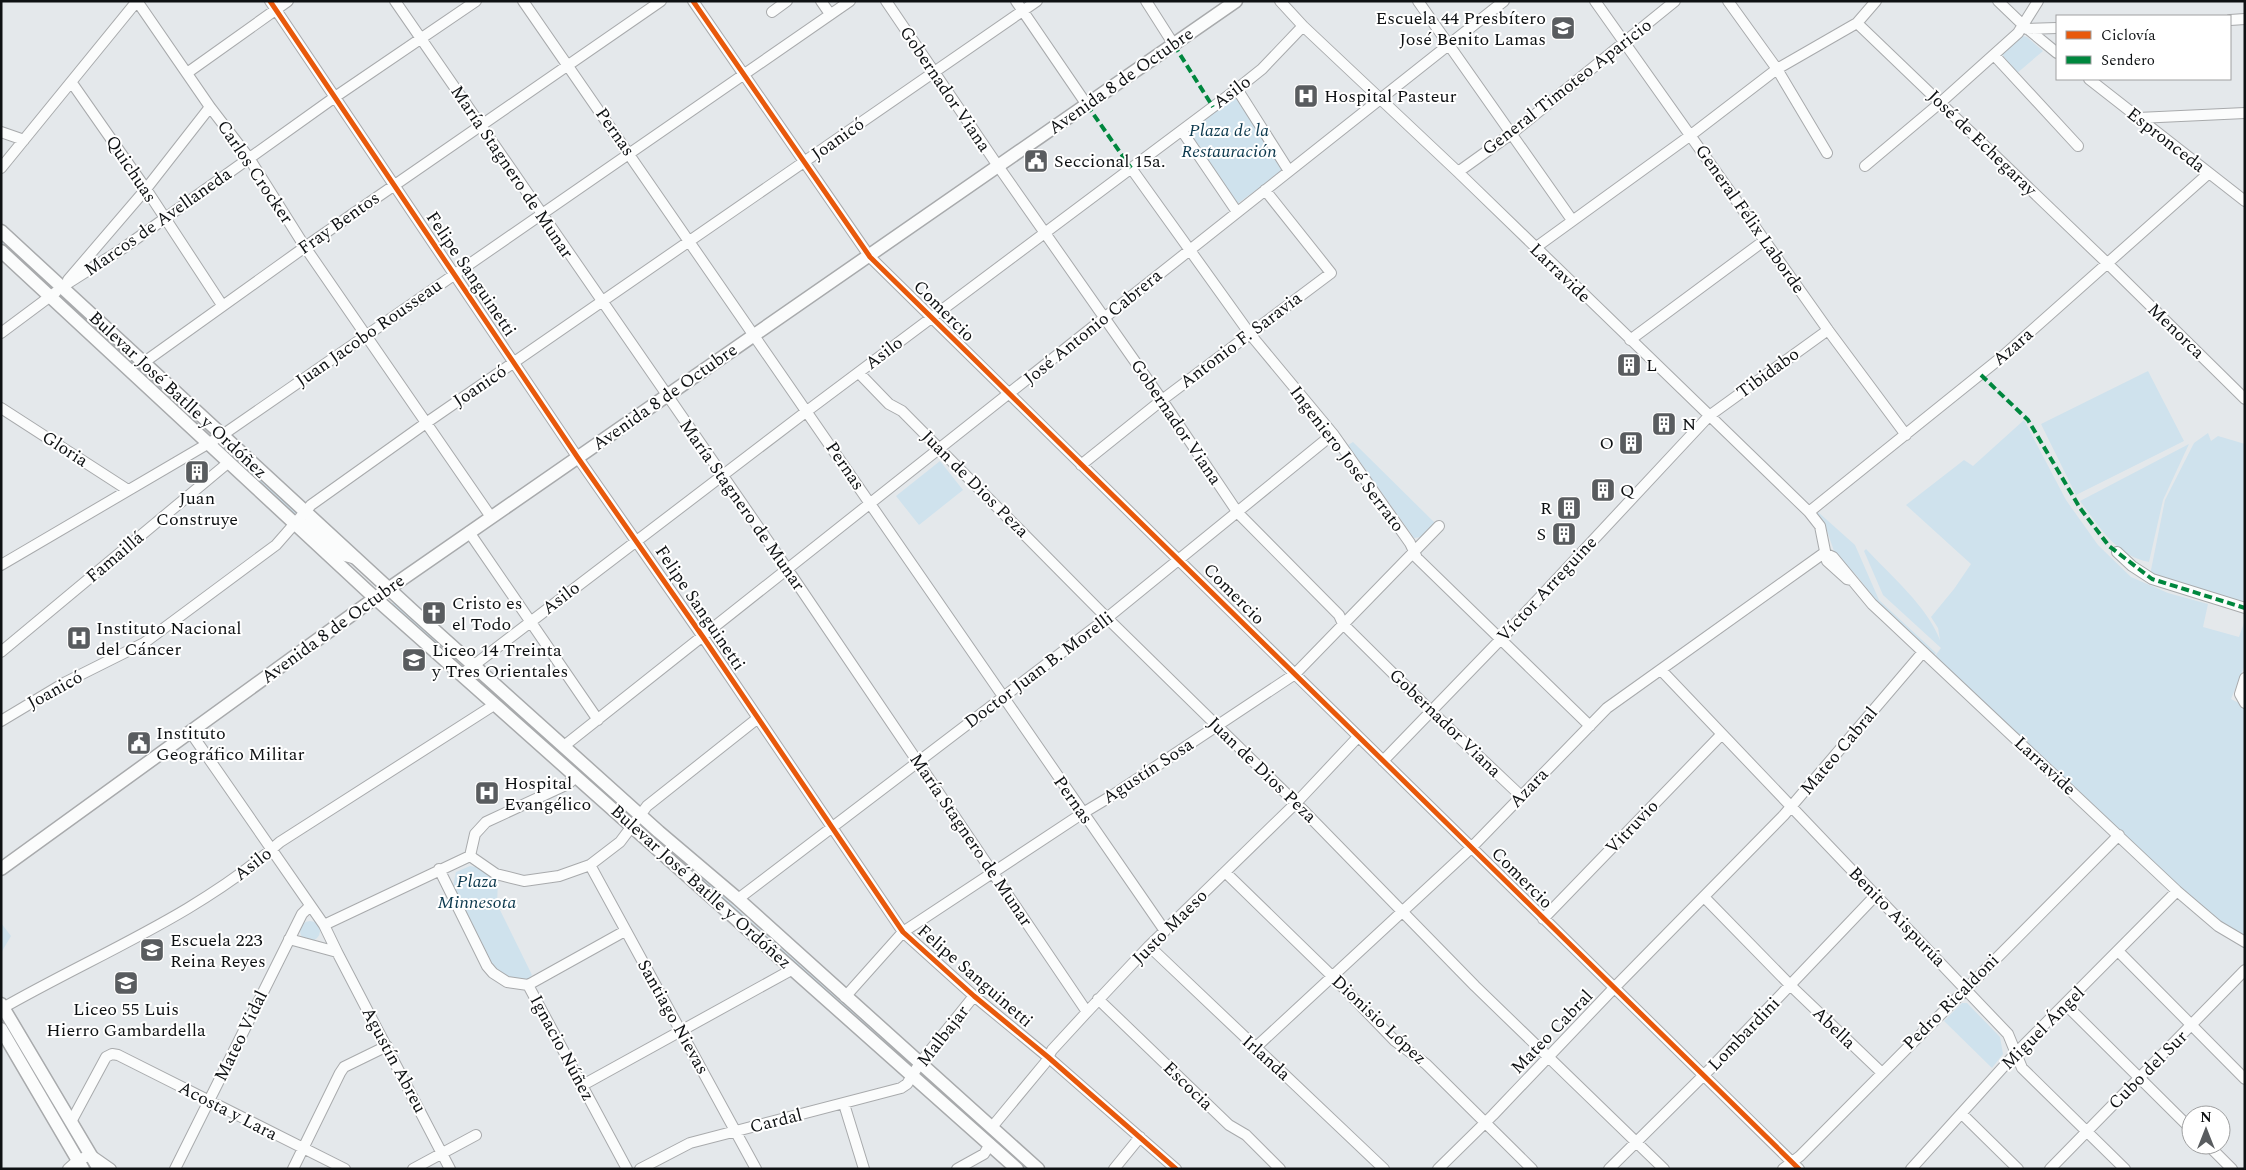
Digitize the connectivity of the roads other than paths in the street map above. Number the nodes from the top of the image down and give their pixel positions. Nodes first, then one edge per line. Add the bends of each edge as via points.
1 (137, 1) edge
2 (288, 1) edge
3 (395, 1) edge
4 (476, 1) edge
5 (523, 1) edge
6 (662, 1) edge
7 (693, 1) edge
8 (787, 1) edge
9 (821, 1) edge
10 (850, 1) edge
11 (886, 1) edge
12 (1016, 1) edge
13 (1037, 1) edge
14 (1146, 1) edge
15 (1236, 1) edge
16 (1280, 1) edge
17 (1418, 1) edge
18 (1504, 1) edge
19 (1595, 1) edge
20 (1675, 1) edge
21 (1728, 1) edge
22 (1876, 1) edge
23 (1998, 1) edge
24 (2038, 1) edge
25 (273, 5) edge
26 (1022, 11) junction
27 (772, 12) dead end
28 (830, 14) junction
29 (2245, 19) edge
30 (2231, 20) edge
31 (1857, 23) junction
32 (1303, 26) junction
33 (2025, 27) junction
34 (2056, 28) edge
35 (421, 40) junction
36 (1624, 42) junction
37 (1174, 45) junction
38 (1448, 45) junction
39 (2056, 52) edge
40 (1994, 55) junction
41 (569, 66) junction
42 (1777, 68) junction
43 (934, 72) junction
44 (187, 73) junction
45 (743, 74) junction
46 (2090, 80) edge
47 (72, 83) junction
48 (1237, 89) junction
49 (335, 97) junction
50 (1380, 99) junction
51 (1940, 103) junction
52 (1087, 105) junction
53 (210, 107) junction
54 (2245, 113) edge
55 (2138, 118) junction
56 (480, 126) junction
57 (1182, 131) junction
58 (1, 132) edge
59 (1511, 134) junction
60 (1691, 136) junction
61 (24, 140) junction
62 (2078, 146) dead end
63 (629, 153) junction
64 (1827, 153) dead end
65 (249, 158) junction
66 (804, 162) junction
67 (998, 166) junction
68 (1865, 166) dead end
69 (1, 168) edge
70 (1131, 168) junction
71 (1289, 171) junction
72 (1458, 172) junction
73 (2209, 173) junction
74 (394, 185) junction
75 (146, 189) junction
76 (1265, 190) junction
77 (2245, 200) edge
78 (1237, 212) junction
79 (540, 214) junction
80 (165, 219) junction
81 (1572, 220) junction
82 (1, 231) edge
83 (1044, 232) junction
84 (1764, 240) junction
85 (689, 242) junction
86 (305, 247) junction
87 (1536, 248) junction
88 (1188, 250) junction
89 (1, 251) edge
90 (870, 257) junction
91 (2107, 263) junction
92 (455, 273) junction
93 (62, 287) junction
94 (50, 297) junction
95 (602, 303) junction
96 (222, 305) junction
97 (932, 318) junction
98 (1104, 318) junction
99 (108, 330) junction
100 (1828, 330) junction
101 (1, 333) edge
102 (755, 334) junction
103 (1250, 334) junction
104 (366, 336) junction
105 (1630, 340) junction
106 (515, 362) junction
107 (142, 363) junction
108 (859, 373) junction
109 (151, 391) junction
110 (1009, 394) junction
111 (667, 397) junction
112 (2245, 399) edge
113 (1162, 400) junction
114 (1, 408) edge
115 (807, 411) junction
116 (1709, 416) junction
117 (426, 423) junction
118 (1333, 434) junction
119 (1906, 435) junction
120 (221, 436) junction
121 (209, 443) junction
122 (940, 448) junction
123 (578, 458) junction
124 (229, 462) junction
125 (1081, 465) junction
126 (722, 477) junction
127 (128, 490) junction
128 (870, 503) junction
129 (1809, 512) junction
130 (305, 513) junction
131 (1238, 513) junction
132 (491, 517) junction
133 (296, 525) junction
134 (1439, 526) dead end
135 (470, 532) junction
136 (637, 541) junction
137 (1414, 552) junction
138 (2117, 552) dead end
139 (1824, 553) junction
140 (356, 559) junction
141 (1180, 560) junction
142 (1, 565) edge
143 (788, 570) junction
144 (389, 589) junction
145 (375, 598) junction
146 (2245, 608) edge
147 (1108, 618) junction
148 (530, 622) junction
149 (1343, 624) junction
150 (703, 637) junction
151 (1500, 640) junction
152 (1, 652) edge
153 (1923, 652) junction
154 (474, 666) junction
155 (1661, 670) junction
156 (1294, 674) junction
157 (461, 675) junction
158 (2245, 678) edge
159 (1002, 697) junction
160 (2245, 703) edge
161 (496, 707) junction
162 (1430, 711) junction
163 (758, 718) junction
164 (598, 720) junction
165 (1, 721) edge
166 (1216, 726) junction
167 (1590, 726) junction
168 (191, 733) junction
169 (1721, 734) junction
170 (1358, 737) junction
171 (564, 746) junction
172 (1383, 760) junction
173 (918, 762) junction
174 (576, 777) junction
175 (1521, 796) junction
176 (1296, 803) junction
177 (1791, 807) junction
178 (1083, 813) junction
179 (640, 815) junction
180 (632, 826) junction
181 (831, 828) junction
182 (2119, 835) junction
183 (1471, 848) junction
184 (271, 850) junction
185 (470, 856) junction
186 (590, 865) junction
187 (439, 869) junction
188 (1, 870) edge
189 (994, 872) junction
190 (1225, 872) junction
191 (2177, 891) junction
192 (1876, 895) junction
193 (1704, 897) junction
194 (738, 899) junction
195 (310, 906) junction
196 (1403, 912) junction
197 (1543, 919) junction
198 (324, 925) junction
199 (626, 931) junction
200 (1165, 931) junction
201 (903, 932) junction
202 (289, 939) junction
203 (2245, 942) edge
204 (1149, 946) junction
205 (2118, 951) junction
206 (337, 952) junction
207 (793, 969) junction
208 (2245, 970) edge
209 (1333, 977) junction
210 (528, 985) junction
211 (1790, 986) junction
212 (1614, 988) junction
213 (1965, 989) junction
214 (845, 996) junction
215 (974, 996) junction
216 (1098, 999) junction
217 (2066, 1005) junction
218 (2, 1007) edge
219 (1087, 1012) junction
220 (2192, 1025) junction
221 (1, 1029) edge
222 (680, 1032) junction
223 (387, 1046) junction
224 (1255, 1048) junction
225 (2016, 1054) junction
226 (1548, 1056) junction
227 (1048, 1057) junction
228 (920, 1063) junction
229 (1881, 1072) junction
230 (1703, 1075) junction
231 (912, 1077) junction
232 (2138, 1077) junction
233 (2245, 1079) edge
234 (581, 1086) junction
235 (209, 1102) junction
236 (844, 1104) junction
237 (1962, 1114) junction
238 (2181, 1119) edge
239 (71, 1122) junction
240 (1485, 1122) junction
241 (992, 1127) junction
242 (736, 1131) junction
243 (2087, 1132) junction
244 (476, 1135) dead end
245 (1140, 1137) junction
246 (1636, 1141) junction
247 (990, 1144) junction
248 (303, 1148) junction
249 (442, 1153) junction
250 (91, 1155) junction
251 (2218, 1155) edge
252 (80, 1164) edge
253 (977, 1164) edge
254 (1795, 1165) edge
255 (1909, 1167) edge
256 (68, 1169) edge
257 (99, 1169) edge
258 (111, 1169) edge
259 (175, 1169) edge
260 (293, 1169) edge
261 (344, 1169) edge
262 (413, 1169) edge
263 (450, 1169) edge
264 (627, 1169) edge
265 (640, 1169) edge
266 (756, 1169) edge
267 (864, 1169) edge
268 (957, 1169) edge
269 (1017, 1169) edge
270 (1038, 1169) edge
271 (1114, 1169) edge
272 (1176, 1169) edge
273 (1280, 1169) edge
274 (1384, 1169) edge
275 (1438, 1169) edge
276 (1532, 1169) edge
277 (1609, 1169) edge
278 (1664, 1169) edge
279 (1783, 1169) edge
280 (2018, 1169) edge
281 (2050, 1169) edge
282 (2125, 1169) edge
283 (2232, 1169) edge

1 - 44 street, Carlos Crocker
1 - 47 street
2 - 25 street
3 - 35 street, María Stagnero de Munar
4 - 35 street, Marcos de Avellaneda
5 - 41 street, Pernas
6 - 41 street, Fray Bentos
7 - 45 street, Comercio
8 - 27 street
9 - 28 street
10 - 28 street, Juan Jacobo Rousseau
11 - 43 street, Gobernador Viana
12 - 26 street
13 - 26 street, Joanicó
14 - 37 street
15 - 37 main road, Avenida 8 de Octubre
16 - 32 street, Larravide
17 - 38 street
18 - 38 street, José Antonio Cabrera
19 - 36 street, General Félix Laborde
20 - 36 street, General Timoteo Aparicio
21 - 42 street
22 - 31 street
23 - 33 street
24 - 33 street
25 - 44 street
25 - 49 street, Felipe Sanguinetti
26 - 43 street, Joanicó
26 - 52 street
28 - 45 street, Juan Jacobo Rousseau
29 - 30 street
31 - 42 street
31 - 51 street, José de Echegaray
32 - 48 street, Asilo via 1262,69
32 - 50 street, Larravide
33 - 34 street
33 - 39 street
33 - 40 street
35 - 49 street, Marcos de Avellaneda
35 - 56 street, María Stagnero de Munar
36 - 59 street, General Timoteo Aparicio
36 - 60 street, General Félix Laborde
37 - 52 main road, Avenida 8 de Octubre
38 - 50 street, José Antonio Cabrera
38 - 59 street
40 - 51 street
40 - 62 street
41 - 56 street, Fray Bentos
41 - 63 street, Pernas
42 - 60 street
42 - 64 street
43 - 66 street, Joanicó
43 - 67 street, Gobernador Viana
44 - 53 street, Carlos Crocker
45 - 63 street, Juan Jacobo Rousseau
45 - 66 street, Comercio
46 - 55 street, Espronceda
47 - 61 street
47 - 75 street, Quichuas
48 - 57 street, Asilo
48 - 71 street
49 - 65 street, Marcos de Avellaneda
49 - 74 street, Felipe Sanguinetti
50 - 71 street, José Antonio Cabrera
50 - 72 street, Larravide
51 - 68 street
51 - 91 street, José de Echegaray
52 - 67 main road, Avenida 8 de Octubre
53 - 65 street, Carlos Crocker
53 - 75 street
54 - 55 street
55 - 73 street, Espronceda
56 - 74 street, Fray Bentos
56 - 79 street, María Stagnero de Munar
57 - 70 street, Asilo
57 - 78 street
58 - 61 street
59 - 72 street, General Timoteo Aparicio
59 - 81 street
60 - 81 street
60 - 84 street, General Félix Laborde
61 - 69 street
63 - 79 street, Juan Jacobo Rousseau
63 - 85 street, Pernas
65 - 80 street, Marcos de Avellaneda
65 - 86 street, Carlos Crocker
66 - 85 street, Joanicó
66 - 90 street, Comercio
67 - 83 street, Gobernador Viana
67 - 90 main road, Avenida 8 de Octubre
70 - 83 street, Asilo
70 - 88 street, Ingeniero José Serrato
71 - 76 street, José Antonio Cabrera
72 - 87 street, Larravide
73 - 77 street, Espronceda
73 - 91 street, Azara
74 - 86 street, Fray Bentos
74 - 92 street, Felipe Sanguinetti
75 - 80 street, Quichuas
75 - 93 street
76 - 78 street, José Antonio Cabrera
76 - 103 street, Antonio F. Saravia via 1331,273
78 - 88 street, José Antonio Cabrera
79 - 92 street, Juan Jacobo Rousseau
79 - 95 street, María Stagnero de Munar
80 - 93 street, Marcos de Avellaneda
80 - 96 street, Quichuas
81 - 87 street
82 - 93 main road, Bulevar José Batlle y Ordóñez
83 - 97 street, Asilo
83 - 98 street, Gobernador Viana
84 - 100 street, General Félix Laborde
84 - 105 street
85 - 95 street, Joanicó
85 - 102 street, Pernas
86 - 96 street, Fray Bentos
86 - 104 street, Carlos Crocker
87 - 105 street, Larravide
88 - 98 street, José Antonio Cabrera
88 - 103 street, Ingeniero José Serrato
89 - 94 main road, Bulevar José Batlle y Ordóñez
90 - 97 street, Comercio
90 - 102 main road, Avenida 8 de Octubre
91 - 112 street, Menorca
91 - 119 street, Azara via 2003,356
92 - 104 street, Juan Jacobo Rousseau
92 - 106 street, Felipe Sanguinetti
93 - 94 street
93 - 99 main road, Bulevar José Batlle y Ordóñez
94 - 99 main road via 62,297 86,320
94 - 101 street
94 - 109 main road, Bulevar José Batlle y Ordóñez
95 - 106 street, Joanicó
95 - 111 street, María Stagnero de Munar
96 - 107 street, Fray Bentos
97 - 108 street, Asilo
97 - 110 street, Comercio
98 - 110 street, José Antonio Cabrera
98 - 113 street, Gobernador Viana
99 - 107 main road, Bulevar José Batlle y Ordóñez
100 - 116 street, Tibidabo
100 - 119 street, General Félix Laborde
102 - 111 main road, Avenida 8 de Octubre
102 - 115 street, Pernas
103 - 113 street, Antonio F. Saravia
103 - 118 street, Ingeniero José Serrato
104 - 117 street, Carlos Crocker
104 - 120 street, Juan Jacobo Rousseau
105 - 116 street, Larravide
106 - 117 street, Joanicó
106 - 123 street, Felipe Sanguinetti
107 - 120 main road, Bulevar José Batlle y Ordóñez
108 - 115 street, Asilo
108 - 122 street, Juan de Dios Peza
109 - 120 main road via 164,395 209,435
109 - 121 main road, Bulevar José Batlle y Ordóñez
110 - 122 street, José Antonio Cabrera
110 - 125 street, Comercio
111 - 123 main road, Avenida 8 de Octubre
111 - 126 street, María Stagnero de Munar
113 - 125 street, Antonio F. Saravia
113 - 131 street, Gobernador Viana
114 - 127 street, Gloria
115 - 126 street, Asilo
115 - 128 street, Pernas
116 - 129 street, Larravide
116 - 151 street, Víctor Arreguine
117 - 130 street, Joanicó via 311,505
117 - 132 street, Carlos Crocker
118 - 131 street, Doctor Juan B. Morelli
118 - 137 street, Ingeniero José Serrato
119 - 129 street, Azara
120 - 121 street, Juan Jacobo Rousseau
120 - 130 main road, Bulevar José Batlle y Ordóñez
121 - 124 main road, Bulevar José Batlle y Ordóñez
121 - 127 street, Juan Jacobo Rousseau
122 - 128 street, José Antonio Cabrera
122 - 147 street, Juan de Dios Peza
123 - 132 main road, Avenida 8 de Octubre
123 - 136 street, Felipe Sanguinetti
124 - 133 main road, Bulevar José Batlle y Ordóñez
124 - 152 street, Famaillá
125 - 141 street, Comercio
126 - 136 street, Asilo
126 - 143 street, María Stagnero de Munar
127 - 142 street, Juan Jacobo Rousseau
128 - 143 street, José Antonio Cabrera
128 - 159 street, Pernas
129 - 139 street, Larravide via 1820,526
130 - 133 street, Joanicó
130 - 140 main road, Bulevar José Batlle y Ordóñez
131 - 141 street, Doctor Juan B. Morelli
131 - 149 street, Gobernador Viana via 1338,615
132 - 135 main road, Avenida 8 de Octubre
133 - 140 street, Bulevar José Batlle y Ordóñez via 307,524 341,555
133 - 145 main road, Bulevar José Batlle y Ordóñez
133 - 165 street, Joanicó via 276,545 144,643 66,682
134 - 137 street, Agustín Sosa
135 - 144 main road, Avenida 8 de Octubre
135 - 148 street
136 - 148 street, Asilo
136 - 150 street, Felipe Sanguinetti
137 - 149 street, Agustín Sosa
137 - 151 street, Ingeniero José Serrato
138 - 146 street via 2152,579
139 - 153 street, Larravide via 1830,564 1846,579 1852,580 1872,604
139 - 155 street, Azara
140 - 144 main road, Bulevar José Batlle y Ordóñez
141 - 147 street, Doctor Juan B. Morelli
141 - 156 street, Comercio
143 - 150 street, José Antonio Cabrera
143 - 173 street, María Stagnero de Munar
144 - 145 main road, Avenida 8 de Octubre
144 - 154 main road, Bulevar José Batlle y Ordóñez
145 - 157 main road, Bulevar José Batlle y Ordóñez
145 - 168 main road, Avenida 8 de Octubre
147 - 159 street, Doctor Juan B. Morelli
147 - 166 street, Juan de Dios Peza
148 - 154 street, Asilo
148 - 164 street
149 - 156 street, Agustín Sosa
149 - 162 street, Gobernador Viana
150 - 163 street, Felipe Sanguinetti
150 - 164 street, José Antonio Cabrera
151 - 162 street, Víctor Arreguine
151 - 167 street, Ingeniero José Serrato
153 - 177 street, Mateo Cabral
153 - 182 street, Larravide
154 - 157 street, Asilo
154 - 171 main road, Bulevar José Batlle y Ordóñez
155 - 167 street, Azara via 1620,697
155 - 169 street, Benito Aispurúa
156 - 166 street, Agustín Sosa
156 - 170 street, Comercio
157 - 161 main road, Bulevar José Batlle y Ordóñez
158 - 160 street via 2240,690 2240,697
159 - 173 street, Doctor Juan B. Morelli
159 - 178 street, Pernas
161 - 171 main road via 516,716 554,748 558,750
161 - 174 main road, Bulevar José Batlle y Ordóñez
161 - 184 street, Asilo
162 - 172 street, Víctor Arreguine
162 - 175 street, Gobernador Viana
163 - 179 street via 647,806
163 - 181 street, Felipe Sanguinetti
164 - 171 street, José Antonio Cabrera
166 - 176 street, Juan de Dios Peza
166 - 178 street, Agustín Sosa
167 - 175 street, Azara
168 - 184 street, Agustín Abreu
168 - 188 main road, Avenida 8 de Octubre
169 - 177 street, Benito Aispurúa
169 - 197 street, Vitruvio
170 - 172 street, Comercio
170 - 176 street, Justo Maeso
171 - 179 main road, Bulevar José Batlle y Ordóñez
172 - 183 street, Comercio
173 - 181 street, Doctor Juan B. Morelli
173 - 189 street, María Stagnero de Munar
174 - 180 main road, Bulevar José Batlle y Ordóñez
174 - 185 street via 568,784 486,822 475,834
175 - 183 street, Azara
176 - 190 street, Justo Maeso
176 - 196 street, Juan de Dios Peza
177 - 192 street, Benito Aispurúa
177 - 193 street, Mateo Cabral
178 - 189 street, Agustín Sosa
178 - 200 street, Pernas
179 - 180 street
179 - 194 main road, Bulevar José Batlle y Ordóñez
180 - 186 street via 620,842
180 - 207 main road, Bulevar José Batlle y Ordóñez
181 - 194 street, Doctor Juan B. Morelli
181 - 201 street, Felipe Sanguinetti
182 - 191 street, Larravide
182 - 213 street, Pedro Ricaldoni
183 - 196 street, Azara
183 - 197 street, Comercio
184 - 195 street, Agustín Abreu
184 - 218 street, Asilo via 199,902
185 - 186 street via 496,874 524,880 559,876
185 - 187 street
186 - 199 street, Santiago Nievas
187 - 198 street
187 - 210 street, Ignacio Núñez via 487,966 507,982
189 - 201 street, Agustín Sosa
189 - 219 street, María Stagnero de Munar
190 - 200 street, Justo Maeso
190 - 209 street, Dionisio López
191 - 203 street, Larravide via 2218,926
191 - 205 street, Miguel Ángel
192 - 211 street, Lombardini
192 - 213 street, Benito Aispurúa
193 - 211 street, Abella
193 - 212 street, Mateo Cabral
194 - 214 main road, Bulevar José Batlle y Ordóñez
195 - 198 street, Agustín Abreu
195 - 202 street, Mateo Vidal
196 - 209 street, Azara
196 - 226 street, Juan de Dios Peza
197 - 212 street, Comercio
198 - 206 street, Agustín Abreu
199 - 210 street
199 - 222 street, Santiago Nievas
200 - 204 street, Justo Maeso
201 - 214 street, Agustín Sosa
201 - 215 street, Felipe Sanguinetti
202 - 206 street
202 - 235 street, Mateo Vidal
204 - 216 street, Justo Maeso
204 - 224 street, Irlanda
205 - 217 street, Miguel Ángel
205 - 220 street
206 - 223 street, Agustín Abreu
207 - 222 street
207 - 231 main road, Bulevar José Batlle y Ordóñez
208 - 220 street, Cubo del Sur
209 - 224 street, Azara
209 - 240 street, Dionisio López via 1395,1041 1426,1064
210 - 234 street, Ignacio Núñez
211 - 229 street, Abella
211 - 230 street, Lombardini
212 - 226 street, Mateo Cabral
212 - 230 street, Comercio
213 - 225 street, Benito Aispurúa via 2008,1034
213 - 229 street, Pedro Ricaldoni
214 - 228 main road, Bulevar José Batlle y Ordóñez
215 - 227 street, Felipe Sanguinetti
215 - 228 street, Malbajar
216 - 219 street, Justo Maeso
216 - 273 street, Escocia via 1228,1125 1246,1135
217 - 225 street, Miguel Ángel
217 - 232 street
218 - 239 main road
219 - 227 street, Justo Maeso
220 - 232 street, Cubo del Sur
220 - 233 street
221 - 252 main road
222 - 234 street
222 - 242 street, Santiago Nievas
223 - 248 street via 344,1067
223 - 249 street, Agustín Abreu
224 - 274 street, Irlanda
225 - 237 street, Miguel Ángel
225 - 243 street, Benito Aispurúa via 2022,1068
226 - 240 street, Mateo Cabral
226 - 246 street, Juan de Dios Peza
227 - 241 street, Justo Maeso
227 - 245 street, Felipe Sanguinetti
228 - 231 street, Malbajar
228 - 241 main road, Bulevar José Batlle y Ordóñez
229 - 254 street, Pedro Ricaldoni
230 - 246 street, Lombardini
230 - 254 street, Comercio
231 - 236 street, Cardal via 901,1088
231 - 247 main road, Bulevar José Batlle y Ordóñez
232 - 238 street
232 - 243 street, Cubo del Sur
234 - 264 street, Ignacio Núñez
235 - 239 street, Acosta y Lara via 118,1054 112,1054 106,1057
235 - 248 street, Acosta y Lara
235 - 259 street, Mateo Vidal
236 - 242 street, Cardal
236 - 267 street
237 - 255 street, Miguel Ángel
237 - 280 street
239 - 250 main road
240 - 275 street, Mateo Cabral
240 - 276 street, Dionisio López
241 - 270 main road, Bulevar José Batlle y Ordóñez
242 - 265 street, Cardal via 690,1143
242 - 266 street, Santiago Nievas
243 - 281 street, Cubo del Sur
243 - 282 street, Benito Aispurúa
244 - 249 street
245 - 271 street
245 - 272 street, Felipe Sanguinetti
246 - 277 street, Lombardini
246 - 278 street, Juan de Dios Peza
247 - 253 street
247 - 269 main road, Bulevar José Batlle y Ordóñez
248 - 260 street
248 - 261 street, Acosta y Lara
249 - 262 street
249 - 263 street, Agustín Abreu
250 - 252 street
250 - 257 main road
250 - 258 street
251 - 283 street
252 - 256 street
253 - 268 street
254 - 279 street, Pedro Ricaldoni

